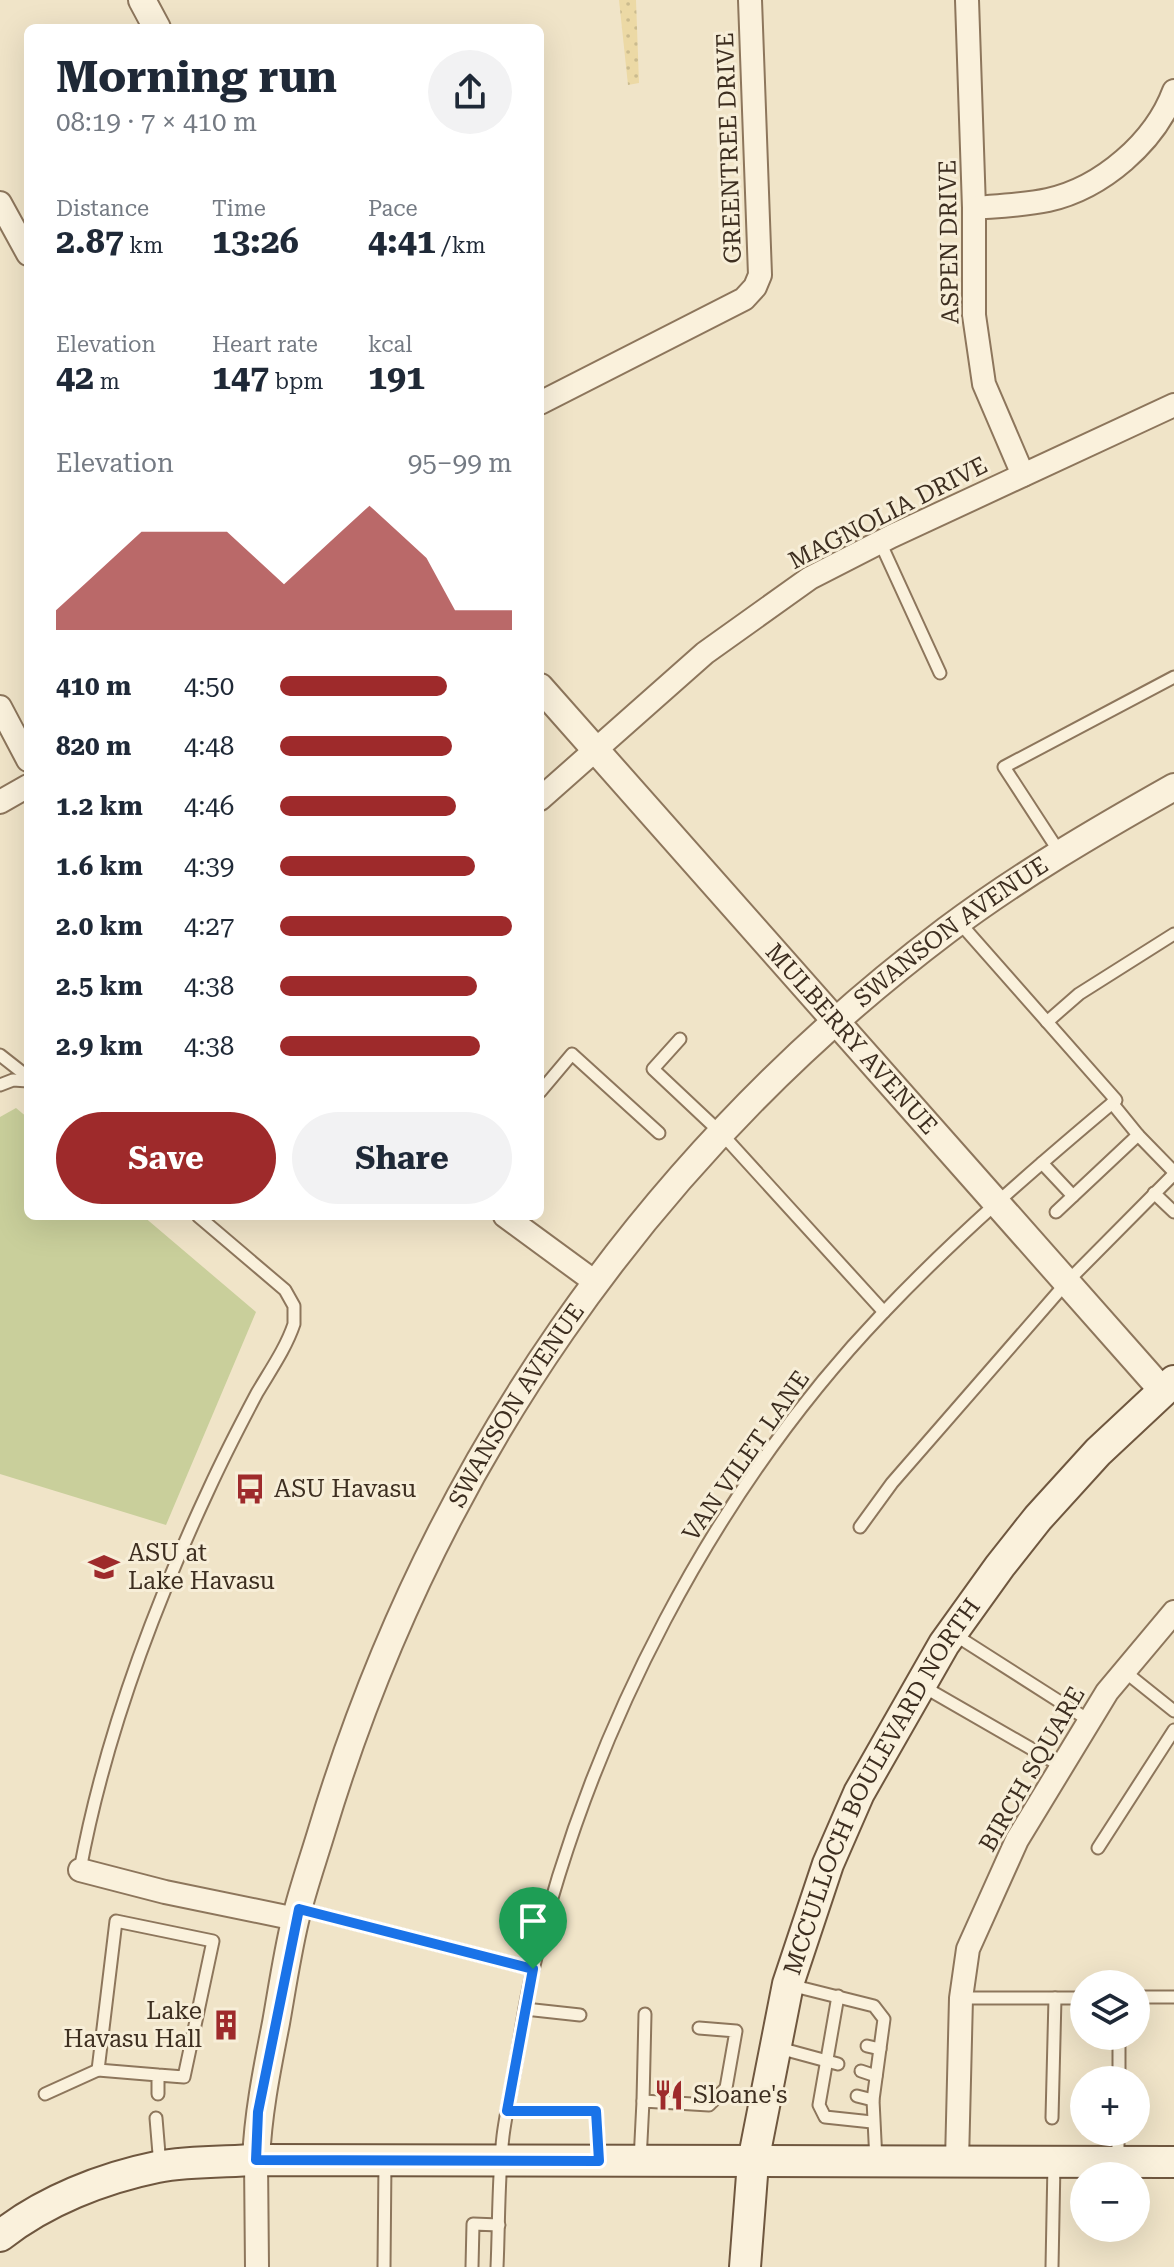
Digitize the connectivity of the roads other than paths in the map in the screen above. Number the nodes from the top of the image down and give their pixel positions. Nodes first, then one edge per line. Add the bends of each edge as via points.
1 (142, 0) edge
2 (750, 0) edge
3 (967, 0) edge
4 (155, 24) edge
5 (1174, 91) edge
6 (0, 203) edge
7 (974, 208) junction
8 (24, 247) edge
9 (544, 401) edge
10 (1174, 405) edge
11 (1023, 475) junction
12 (880, 542) junction
13 (940, 673) dead end
14 (1174, 677) edge
15 (544, 692) edge
16 (0, 707) edge
17 (596, 751) junction
18 (24, 752) edge
19 (1174, 787) edge
20 (24, 788) edge
21 (544, 796) edge
22 (0, 802) edge
23 (1060, 853) junction
24 (959, 922) junction
25 (1174, 934) edge
26 (834, 1022) junction
27 (1047, 1022) junction
28 (680, 1039) dead end
29 (0, 1055) edge
30 (24, 1076) edge
31 (24, 1079) edge
32 (0, 1085) edge
33 (544, 1087) edge
34 (1112, 1103) junction
35 (659, 1133) dead end
36 (721, 1133) junction
37 (1138, 1135) junction
38 (1042, 1163) junction
39 (1174, 1173) edge
40 (1154, 1193) junction
41 (1073, 1196) junction
42 (994, 1203) junction
43 (1056, 1212) dead end
44 (1174, 1212) edge
45 (203, 1220) edge
46 (510, 1220) edge
47 (595, 1282) junction
48 (1067, 1282) junction
49 (884, 1312) junction
50 (1168, 1385) edge
51 (860, 1527) dead end
52 (1174, 1612) edge
53 (952, 1633) junction
54 (1124, 1671) junction
55 (920, 1685) junction
56 (1174, 1711) edge
57 (1090, 1721) junction
58 (1174, 1730) edge
59 (1063, 1767) junction
60 (1098, 1848) dead end
61 (80, 1870) joint
62 (297, 1914) junction
63 (533, 1969) junction
64 (788, 1984) junction
65 (838, 1996) junction
66 (1150, 1997) edge
67 (1174, 1997) edge
68 (961, 1998) junction
69 (1055, 1998) junction
70 (1070, 1998) edge
71 (525, 2009) junction
72 (645, 2014) dead end
73 (580, 2015) dead end
74 (699, 2028) dead end
75 (774, 2046) junction
76 (867, 2046) dead end
77 (880, 2049) junction
78 (832, 2062) junction
79 (98, 2070) junction
80 (861, 2071) dead end
81 (158, 2075) junction
82 (876, 2076) junction
83 (45, 2094) dead end
84 (158, 2094) dead end
85 (857, 2096) dead end
86 (873, 2100) junction
87 (643, 2101) junction
88 (507, 2111) junction
89 (156, 2118) dead end
90 (1052, 2118) dead end
91 (872, 2122) junction
92 (1118, 2146) edge
93 (256, 2160) junction
94 (385, 2160) junction
95 (502, 2161) junction
96 (599, 2161) junction
97 (640, 2161) junction
98 (957, 2161) junction
99 (753, 2162) junction
100 (876, 2162) junction
101 (1118, 2162) edge
102 (1150, 2162) edge
103 (1174, 2162) edge
104 (1054, 2163) junction
105 (1070, 2163) edge
106 (160, 2167) junction
107 (499, 2225) junction
108 (0, 2236) edge
109 (257, 2267) edge
110 (384, 2267) edge
111 (472, 2267) edge
112 (497, 2267) edge
113 (745, 2267) edge
114 (1052, 2267) edge

1 - 4 street
2 - 9 street, GREENTREE DRIVE via 760,275 755,287 744,299
3 - 7 street, ASPEN DRIVE
5 - 7 street via 1148,137 1085,187 1048,200
6 - 8 street
7 - 11 street, ASPEN DRIVE via 974,315 984,384
10 - 11 street, MAGNOLIA DRIVE
11 - 12 street, MAGNOLIA DRIVE
12 - 13 lane
12 - 17 street, MAGNOLIA DRIVE via 810,578 705,653
14 - 23 lane via 1004,767
15 - 17 street, MULBERRY AVENUE
16 - 18 street
17 - 21 street, MAGNOLIA DRIVE
17 - 26 street, MULBERRY AVENUE
19 - 23 street, SWANSON AVENUE
20 - 22 street
23 - 24 street, SWANSON AVENUE
24 - 26 street, SWANSON AVENUE
24 - 27 lane
25 - 27 lane via 1079,994
26 - 36 street, SWANSON AVENUE
26 - 42 street, MULBERRY AVENUE
27 - 34 lane via 1116,1100
28 - 36 lane via 653,1069
29 - 30 lane
31 - 32 lane
33 - 35 lane via 572,1054
34 - 37 lane
34 - 38 lane, VAN VILET LANE
36 - 47 street, SWANSON AVENUE
36 - 49 lane
37 - 39 lane
37 - 41 lane
38 - 41 lane
38 - 42 lane, VAN VILET LANE
39 - 40 lane
40 - 44 lane
40 - 48 lane
41 - 43 lane
42 - 48 street, MULBERRY AVENUE
42 - 49 lane, VAN VILET LANE
45 - 61 lane via 285,1290 294,1306 294,1324 171,1574 112,1743
46 - 47 street
47 - 62 street, SWANSON AVENUE via 482,1453 402,1611 338,1776
48 - 50 street, MULBERRY AVENUE
48 - 51 lane
49 - 63 lane, VAN VILET LANE via 774,1446 662,1628 593,1779
50 - 53 main road, MCCULLOCH BOULEVARD NORTH via 1038,1518
52 - 54 street, BIRCH SQUARE
53 - 55 main road, MCCULLOCH BOULEVARD NORTH
53 - 57 lane
54 - 56 lane
54 - 57 street, BIRCH SQUARE
55 - 59 lane
55 - 64 main road, MCCULLOCH BOULEVARD NORTH via 859,1793 828,1864
57 - 59 street, BIRCH SQUARE
58 - 60 lane
59 - 68 street, BIRCH SQUARE via 1017,1840 968,1949
61 - 62 street via 165,1892
62 - 63 lane
62 - 93 street, SWANSON AVENUE via 258,2112
63 - 71 lane, VAN VILET LANE
64 - 65 lane
64 - 75 main road, MCCULLOCH BOULEVARD NORTH
65 - 77 lane via 879,2012 884,2019
65 - 78 lane
66 - 67 lane
68 - 69 lane
68 - 98 street, BIRCH SQUARE
69 - 70 lane
69 - 90 lane
71 - 73 lane
71 - 88 lane, VAN VILET LANE
72 - 87 lane
74 - 87 lane via 736,2031 726,2088 709,2105
75 - 78 lane
75 - 99 main road, MCCULLOCH BOULEVARD NORTH
76 - 77 lane
77 - 82 lane
78 - 91 lane via 819,2105 825,2117
79 - 81 lane
79 - 81 lane via 116,1921 213,1941 184,2077
79 - 83 lane
80 - 82 lane
81 - 84 lane
82 - 86 lane
85 - 86 lane
86 - 91 lane
87 - 97 lane
88 - 95 lane, VAN VILET LANE
88 - 96 lane via 596,2111
89 - 106 lane
91 - 100 lane
92 - 101 lane
93 - 94 main road
93 - 106 main road
93 - 109 street, SWANSON AVENUE
94 - 95 main road
94 - 110 lane
95 - 96 main road
95 - 107 lane, VAN VILET LANE
96 - 97 main road
97 - 99 main road
98 - 100 main road
98 - 104 main road
99 - 100 main road
99 - 113 main road, MCCULLOCH BOULEVARD NORTH
102 - 103 main road
104 - 105 main road
104 - 114 lane
106 - 108 main road via 102,2182 49,2205
107 - 111 lane via 473,2224
107 - 112 lane, VAN VILET LANE

